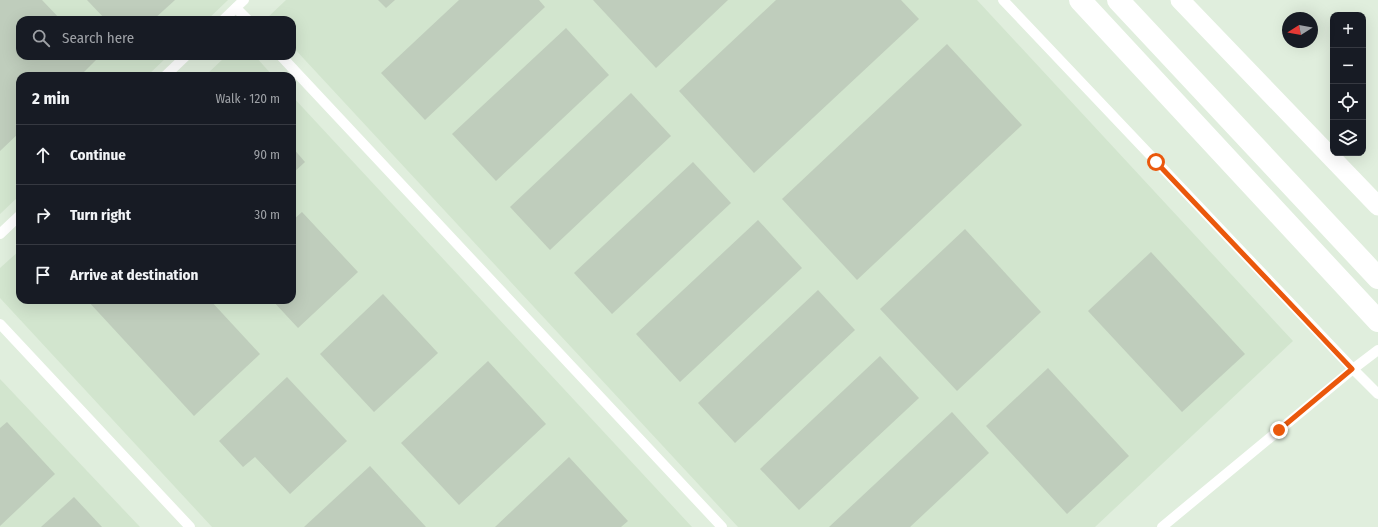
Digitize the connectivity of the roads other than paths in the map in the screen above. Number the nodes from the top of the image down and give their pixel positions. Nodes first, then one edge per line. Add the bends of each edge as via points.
1 (244, 0) edge
2 (1004, 0) edge
3 (1080, 0) edge
4 (1118, 0) edge
5 (1180, 0) edge
6 (236, 8) junction
7 (227, 16) edge
8 (244, 16) edge
9 (182, 60) edge
10 (285, 60) edge
11 (169, 72) edge
12 (296, 72) edge
13 (296, 72) edge
14 (1378, 206) edge
15 (16, 219) edge
16 (0, 234) edge
17 (1378, 278) edge
18 (1378, 321) edge
19 (0, 324) edge
20 (1378, 350) edge
21 (1352, 369) junction
22 (1378, 394) edge
23 (190, 527) edge
24 (722, 527) edge
25 (1162, 527) edge

1 - 6 lane
2 - 21 lane
3 - 18 street
4 - 17 street
5 - 14 street
6 - 7 lane
6 - 8 lane
9 - 11 lane
10 - 12 lane
13 - 24 lane
15 - 16 lane
19 - 23 lane
20 - 21 lane
21 - 22 lane
21 - 25 lane

